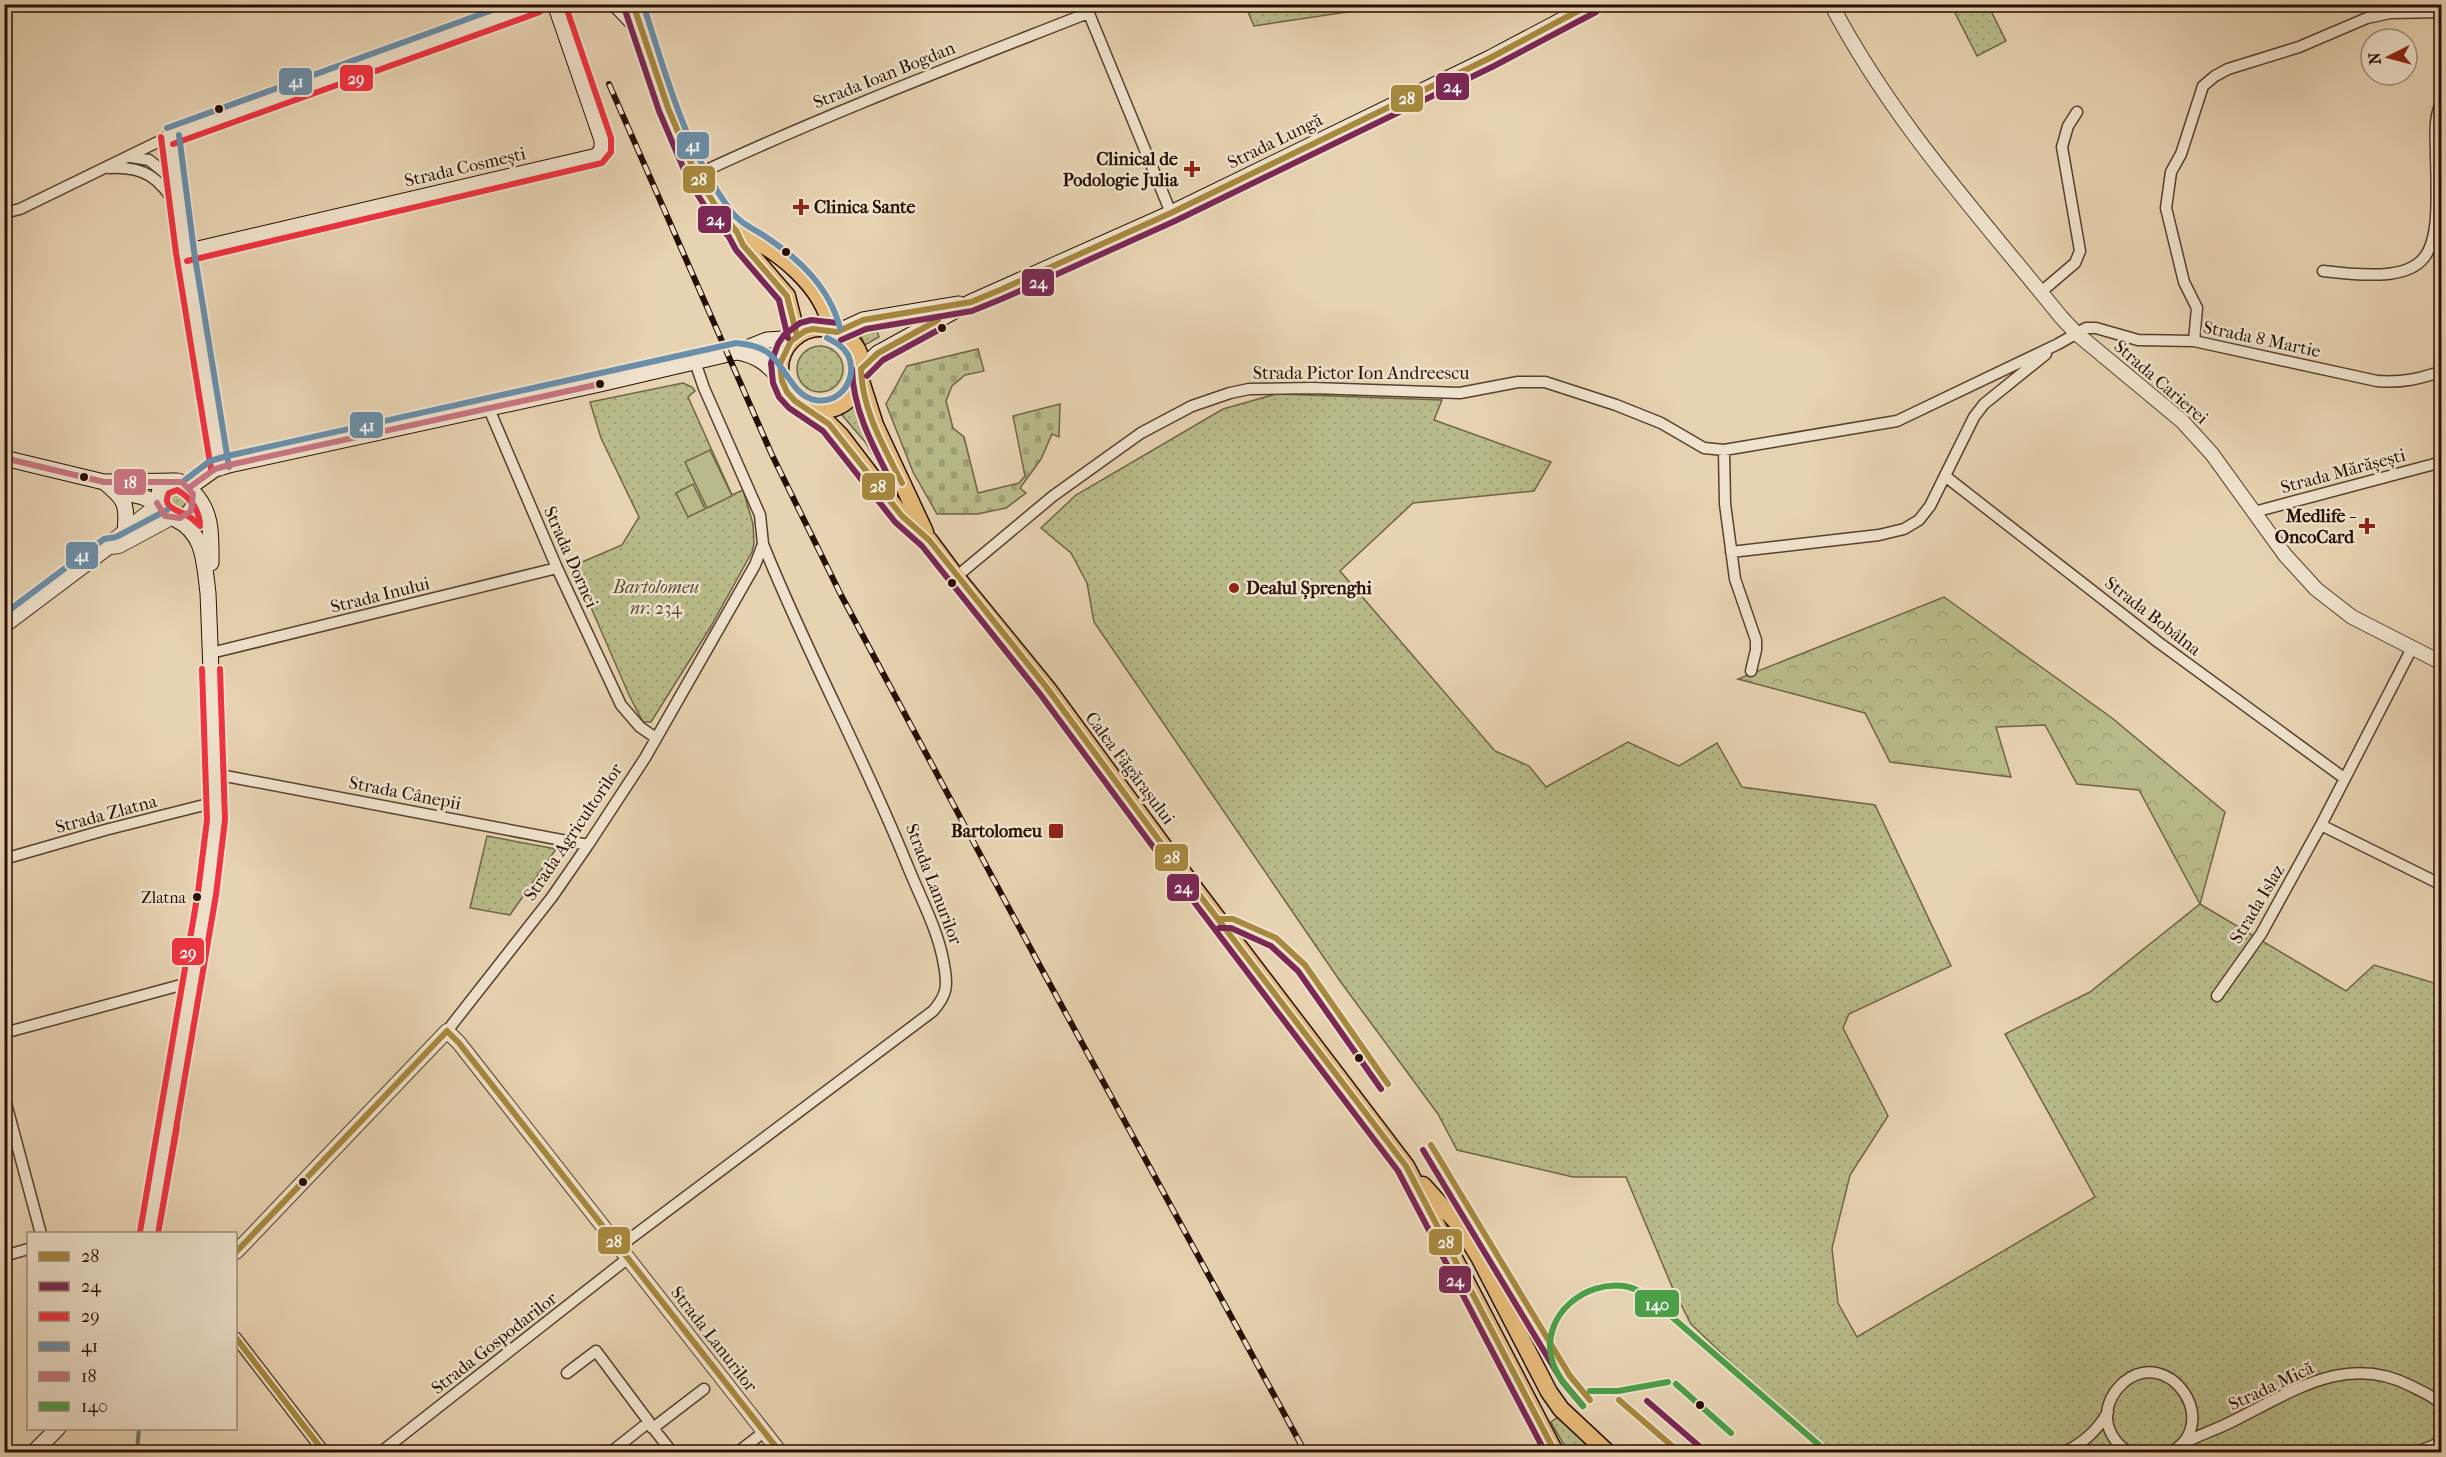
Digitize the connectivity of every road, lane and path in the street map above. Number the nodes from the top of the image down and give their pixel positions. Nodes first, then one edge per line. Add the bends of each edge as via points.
1 (537, 4) edge
2 (555, 4) edge
3 (615, 4) edge
4 (633, 4) edge
5 (1592, 4) edge
6 (1831, 4) edge
7 (1086, 9) edge
8 (2442, 12) edge
9 (642, 32) junction
10 (2442, 101) edge
11 (2077, 112) dead end
12 (170, 136) junction
13 (128, 157) junction
14 (105, 168) junction
15 (696, 175) junction
16 (175, 181) junction
17 (179, 210) junction
18 (6, 212) edge
19 (1171, 213) junction
20 (737, 232) junction
21 (185, 252) junction
22 (2323, 271) dead end
23 (2041, 292) junction
24 (971, 302) junction
25 (834, 331) junction
26 (2076, 333) junction
27 (794, 338) junction
28 (2194, 341) junction
29 (2058, 344) junction
30 (737, 352) junction
31 (695, 362) junction
32 (2442, 371) edge
33 (861, 374) junction
34 (782, 381) junction
35 (806, 407) junction
36 (489, 409) junction
37 (1724, 450) junction
38 (4, 458) edge
39 (2442, 462) edge
40 (220, 468) junction
41 (1945, 476) junction
42 (172, 481) junction
43 (109, 486) junction
44 (192, 490) junction
45 (157, 504) junction
46 (2254, 512) junction
47 (173, 518) junction
48 (125, 531) junction
49 (929, 540) junction
50 (763, 544) junction
51 (109, 547) junction
52 (1731, 552) junction
53 (557, 568) junction
54 (956, 577) junction
55 (208, 593) junction
56 (4, 626) edge
57 (2412, 648) junction
58 (211, 653) junction
59 (2442, 663) edge
60 (1750, 671) dead end
61 (656, 738) junction
62 (215, 774) junction
63 (2344, 778) junction
64 (216, 802) junction
65 (2321, 825) junction
66 (588, 845) junction
67 (4, 859) edge
68 (2442, 885) edge
69 (192, 982) junction
70 (2217, 996) dead end
71 (447, 1031) junction
72 (4, 1033) edge
73 (4, 1096) edge
74 (1406, 1166) junction
75 (41, 1232) edge
76 (149, 1232) edge
77 (27, 1249) edge
78 (237, 1251) edge
79 (623, 1253) junction
80 (4, 1256) edge
81 (237, 1339) edge
82 (567, 1373) dead end
83 (704, 1389) dead end
84 (2442, 1405) edge
85 (2108, 1412) junction
86 (651, 1425) junction
87 (2191, 1427) junction
88 (56, 1430) edge
89 (2214, 1431) junction
90 (764, 1432) junction
91 (2442, 1442) edge
92 (2182, 1443) junction
93 (34, 1452) edge
94 (324, 1452) edge
95 (381, 1452) edge
96 (611, 1452) edge
97 (672, 1452) edge
98 (738, 1452) edge
99 (780, 1452) edge
100 (1555, 1452) edge
101 (1606, 1452) edge
102 (2065, 1452) edge
103 (2104, 1452) edge
104 (2127, 1452) edge
105 (2171, 1452) edge
106 (2417, 1452) edge

1 - 12 main road
2 - 21 main road, Strada Cosmești via 602,140 597,156
3 - 9 main road
4 - 9 main road
5 - 19 main road, Strada Lungă via 1490,58
6 - 23 street, Strada Carierei via 1918,142
7 - 15 street, Strada Ioan Bogdan via 779,136
7 - 19 street
8 - 28 street via 2390,13 2367,18 2299,47 2228,69 2203,86 2181,154 2171,172 2166,208 2184,282 2197,308
9 - 15 main road
10 - 22 street via 2436,116 2435,233 2423,262 2392,275
11 - 23 street via 2067,126 2062,147 2080,251 2075,263
12 - 13 street
12 - 16 main road
13 - 14 street
13 - 16 street via 149,160
14 - 17 street via 146,172 165,188
14 - 18 street
15 - 20 main road
16 - 17 main road
17 - 21 main road
19 - 24 main road, Strada Lungă
20 - 25 main road via 779,256 807,283 822,302
20 - 27 main road via 742,245 786,296
21 - 40 main road
23 - 26 street, Strada Carierei
24 - 25 main road, Strada Lungă via 863,320
24 - 33 main road, Strada Lungă via 878,352
25 - 27 main road via 813,329
25 - 33 main road via 845,336 857,351
26 - 28 street, Strada 8 Martie via 2086,327 2138,340
26 - 29 street, Strada Pictor Ion Andreescu
26 - 46 street, Strada Carierei via 2182,420
27 - 30 main road via 766,340
27 - 34 main road via 782,356
28 - 32 street, Strada 8 Martie via 2377,381 2420,379
29 - 37 street, Strada Pictor Ion Andreescu via 1897,421
29 - 41 street via 1984,404 1964,433
30 - 31 main road
30 - 34 main road via 764,361
31 - 36 main road
31 - 50 street, Strada Agricultorilor via 753,496
33 - 35 main road via 857,388 844,403 825,410
33 - 49 main road, Calea Făgărașului via 869,410
34 - 35 main road via 787,392
35 - 49 main road, Calea Făgărașului via 841,436 902,516
36 - 40 main road
36 - 53 street, Strada Dornei
37 - 52 street
37 - 54 street, Strada Pictor Ion Andreescu via 1704,448 1661,423 1545,382 1518,382 1460,393 1312,388 1240,391 1192,406 1141,433 1053,496
38 - 43 main road
39 - 46 street, Strada Mărășești
40 - 44 main road
41 - 52 street via 1930,506 1919,520 1904,529
41 - 63 street, Strada Bobâlna via 2158,642
42 - 43 main road
42 - 44 main road via 182,482
42 - 45 main road via 160,489
43 - 45 main road
43 - 48 main road via 125,503
44 - 47 main road via 195,502 191,510 184,517
44 - 55 main road via 209,515
45 - 47 main road via 163,514
45 - 48 street
46 - 57 street, Strada Carierei via 2300,573 2333,604
47 - 51 street via 119,546
47 - 55 main road via 189,526 197,537
48 - 51 street
49 - 54 main road, Calea Făgărașului
50 - 61 street, Strada Agricultorilor via 755,565
50 - 79 street, Strada Lanurilor via 887,814 941,948 945,993 933,1011
51 - 56 street
52 - 60 street via 1736,585 1756,640
53 - 58 street, Strada Inului
53 - 61 street, Strada Dornei via 621,705
54 - 74 main road, Calea Făgărașului via 1047,688
55 - 58 main road
57 - 59 street, Strada Carierei
57 - 63 street, Strada Islaz
58 - 62 main road
61 - 66 street, Strada Agricultorilor
62 - 64 main road
62 - 66 street, Strada Cânepii
63 - 65 street, Strada Islaz
64 - 67 street, Strada Zlatna
64 - 69 main road via 212,858
65 - 68 street
65 - 70 street, Strada Islaz via 2261,934
66 - 71 street, Strada Agricultorilor
69 - 72 street
69 - 76 main road
71 - 78 street, Strada Agricultorilor
71 - 79 street, Strada Lanurilor
73 - 75 street
74 - 100 main road, Calea Făgărașului
74 - 101 main road via 1460,1226 1549,1392
77 - 80 street
79 - 90 street, Strada Lanurilor
79 - 95 street, Strada Gospodarilor
81 - 94 street
82 - 86 street via 596,1351
83 - 86 street
84 - 89 street, Strada Mică via 2406,1383 2383,1376 2363,1372 2340,1374 2310,1383
85 - 87 street via 2110,1400 2129,1379 2157,1374 2182,1388 2193,1413
85 - 102 street via 2089,1438
85 - 104 street via 2109,1429
86 - 96 street
86 - 97 street
87 - 89 street, Strada Mică
87 - 92 street, Strada Mică
88 - 93 main road
89 - 92 street, Strada Mică
90 - 98 street
90 - 99 street, Strada Lanurilor
91 - 106 street
92 - 105 street, Strada Mică
103 - 104 street

